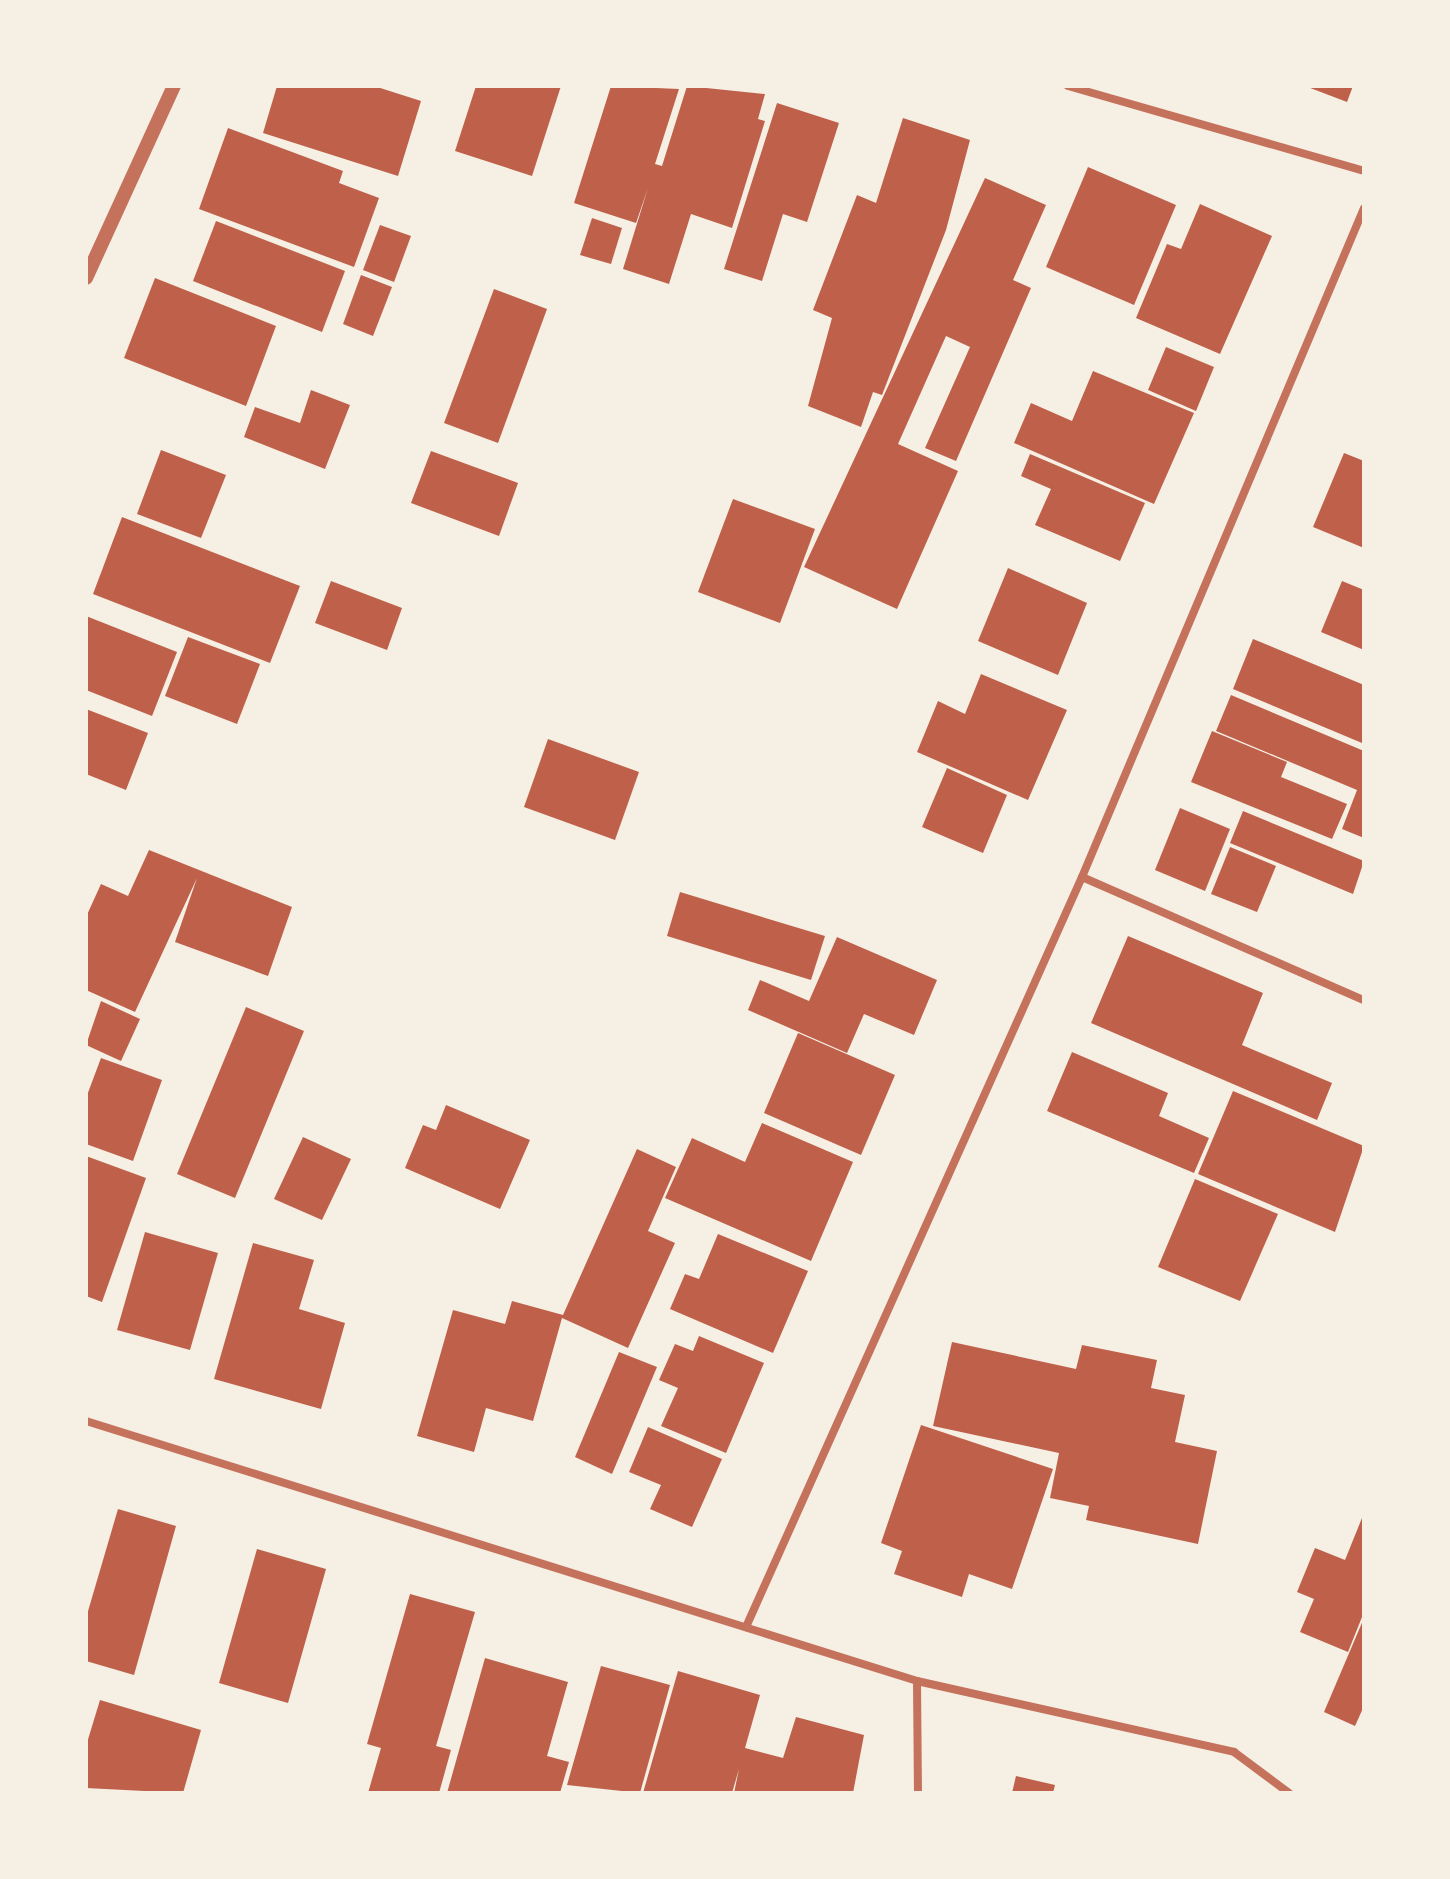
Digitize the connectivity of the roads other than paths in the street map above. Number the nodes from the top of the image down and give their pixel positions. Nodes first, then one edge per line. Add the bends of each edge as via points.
1 (174, 86) edge
2 (1068, 86) edge
3 (1364, 171) edge
4 (1364, 208) edge
5 (86, 278) edge
6 (1082, 877) junction
7 (1364, 1000) edge
8 (86, 1421) edge
9 (746, 1627) junction
10 (917, 1681) junction
11 (918, 1793) edge
12 (1289, 1793) edge

1 - 5 street
2 - 3 street
4 - 6 street
6 - 7 street
6 - 9 street
8 - 9 street
9 - 10 street
10 - 11 street
10 - 12 street via 1234,1752

